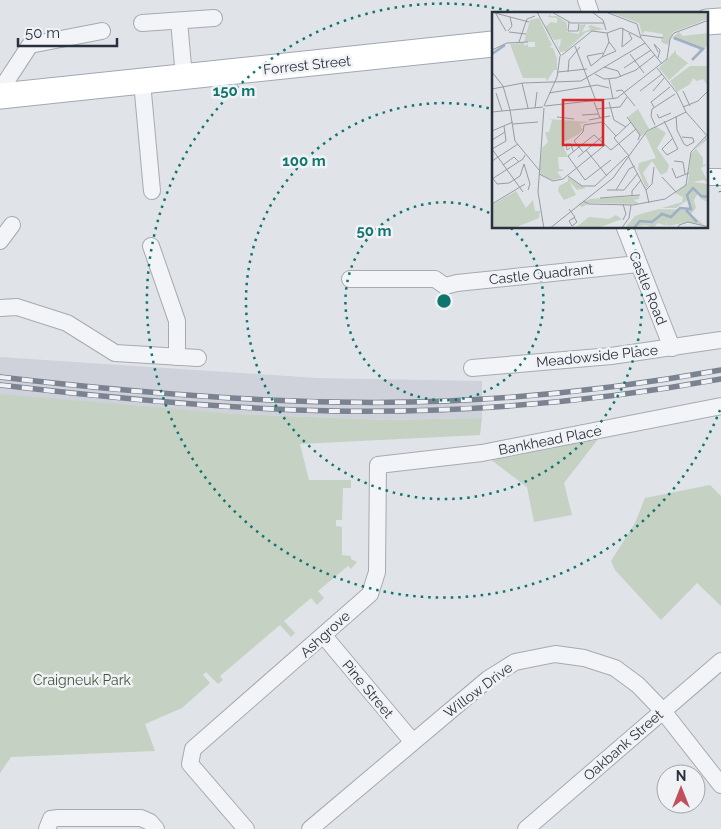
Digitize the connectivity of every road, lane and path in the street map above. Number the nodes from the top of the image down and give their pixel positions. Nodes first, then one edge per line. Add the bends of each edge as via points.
1 (586, 0) edge
2 (590, 12) edge
3 (214, 18) dead end
4 (721, 21) edge
5 (179, 22) junction
6 (708, 22) edge
7 (142, 23) dead end
8 (102, 31) dead end
9 (492, 44) edge
10 (184, 77) junction
11 (142, 82) junction
12 (0, 91) edge
13 (0, 96) edge
14 (708, 177) edge
15 (721, 177) edge
16 (152, 190) dead end
17 (12, 225) dead end
18 (625, 229) edge
19 (0, 240) edge
20 (151, 246) dead end
21 (638, 264) junction
22 (350, 279) dead end
23 (0, 294) edge
24 (0, 308) edge
25 (721, 340) edge
26 (672, 348) junction
27 (177, 356) junction
28 (198, 358) dead end
29 (472, 368) dead end
30 (721, 406) edge
31 (378, 465) joint
32 (324, 636) junction
33 (721, 661) edge
34 (663, 712) junction
35 (412, 741) junction
36 (721, 785) edge
37 (47, 829) edge
38 (156, 829) edge
39 (246, 829) edge
40 (310, 829) edge
41 (526, 829) edge

1 - 2 street
3 - 5 street
4 - 6 main road
5 - 7 street
5 - 10 street
8 - 12 street via 30,45
9 - 10 main road, Forrest Street
10 - 11 main road, Forrest Street
11 - 13 main road, Forrest Street
11 - 16 street
14 - 15 street
17 - 19 street
18 - 21 street, Castle Road
20 - 27 street via 177,320
21 - 22 street, Castle Quadrant via 445,286 435,279
21 - 26 street, Castle Road
23 - 24 street
24 - 27 street via 17,307 68,323 115,353
25 - 26 street, Meadowside Place
26 - 29 street, Meadowside Place
27 - 28 street
30 - 31 street, Bankhead Place via 482,454
31 - 32 street, Ashgrove via 377,572 370,594
32 - 35 street, Pine Street
32 - 39 street, Ashgrove via 193,749 190,764
33 - 34 street, Oakbank Street
34 - 35 street, Willow Drive via 615,668 584,658 555,654 508,666
34 - 36 street, Willow Drive
34 - 41 street, Oakbank Street
35 - 40 street, Willow Drive
37 - 38 street via 51,820 58,818 141,818

